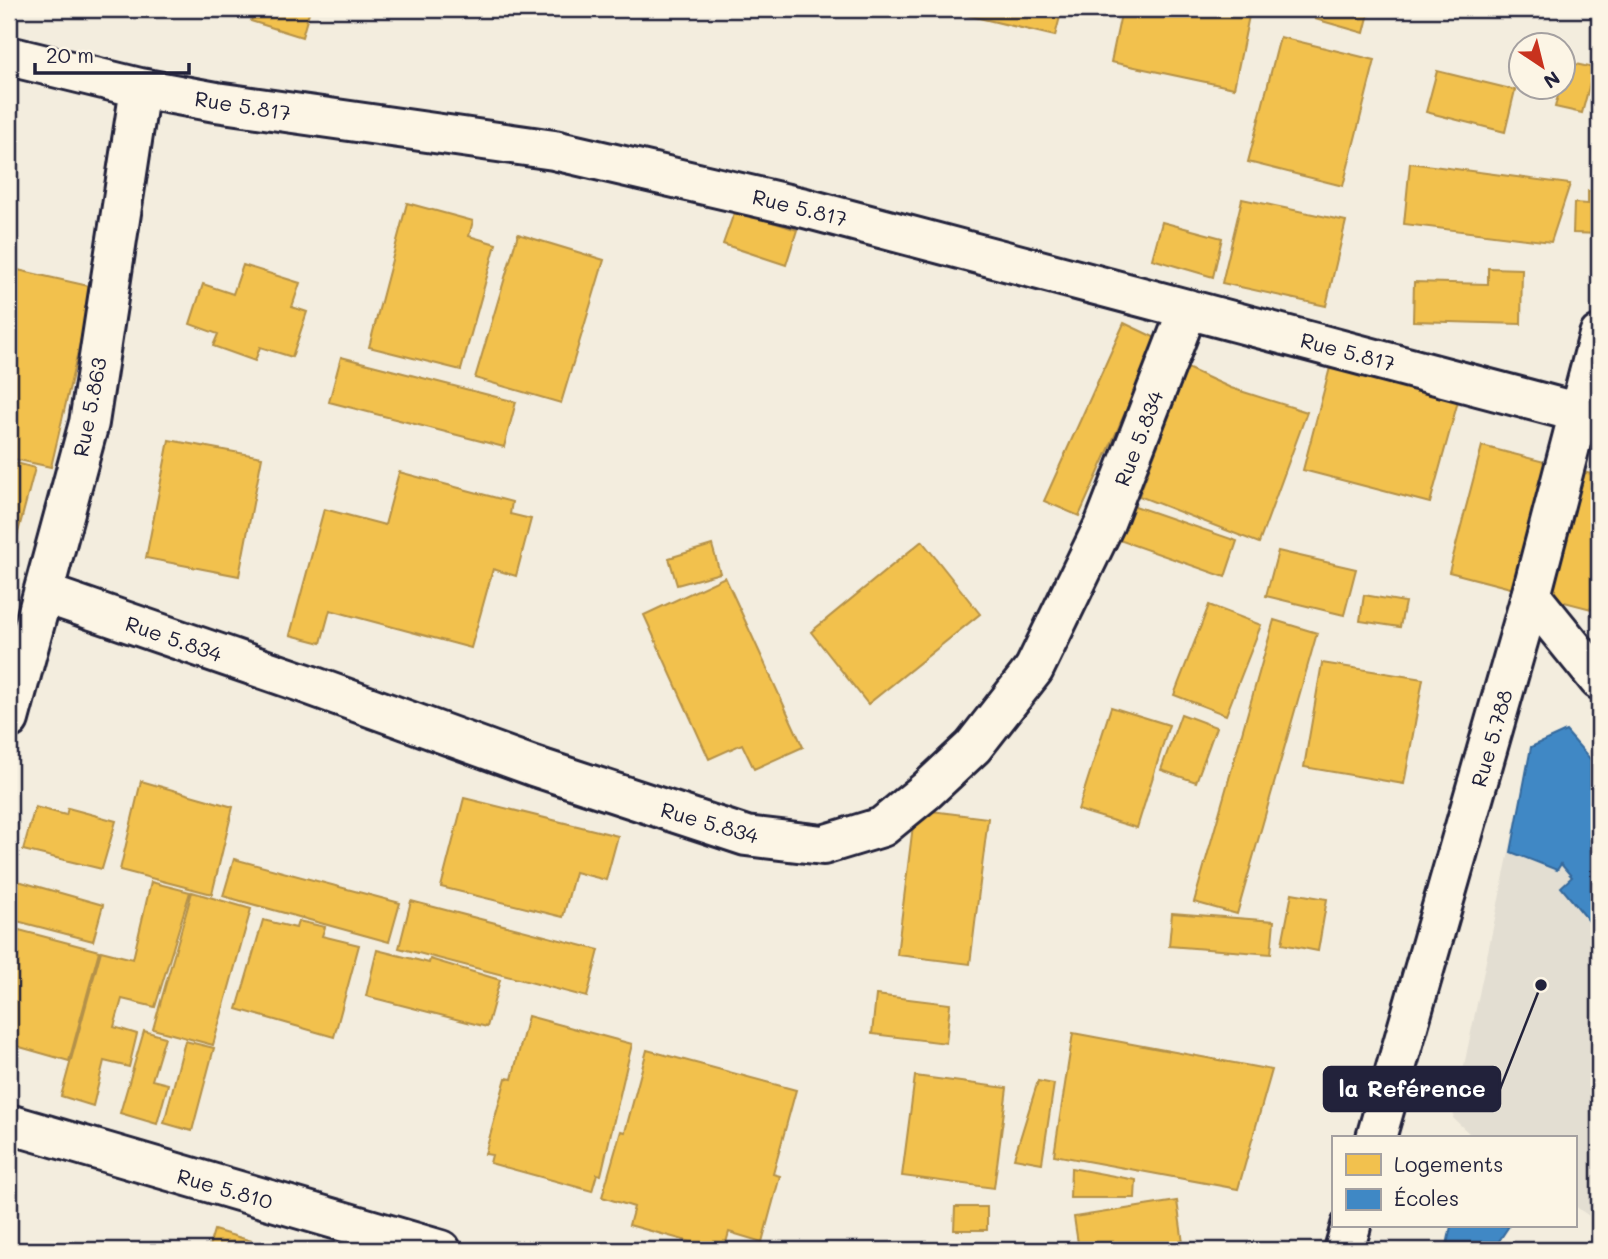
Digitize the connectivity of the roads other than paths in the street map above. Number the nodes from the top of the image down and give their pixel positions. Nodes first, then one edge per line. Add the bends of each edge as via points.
1 (9, 56) edge
2 (140, 88) junction
3 (1188, 309) junction
4 (1599, 335) edge
5 (1580, 412) junction
6 (43, 593) junction
7 (1531, 596) junction
8 (1599, 680) edge
9 (9, 719) edge
10 (9, 1124) edge
11 (1377, 1136) edge
12 (1350, 1228) edge
13 (441, 1250) edge
14 (1344, 1250) edge

1 - 2 street, Rue 5.817
2 - 3 street, Rue 5.817 via 554,150 805,208
2 - 6 street, Rue 5.863 via 89,423
3 - 5 street, Rue 5.817
3 - 6 street, Rue 5.834 via 1105,523 1034,669 973,747 917,798 882,827 822,845 746,836
4 - 5 street, Rue 5.788
5 - 7 street, Rue 5.788
6 - 9 street, Rue 5.863
7 - 8 street
7 - 11 street, Rue 5.788
10 - 13 street, Rue 5.810
12 - 14 street

